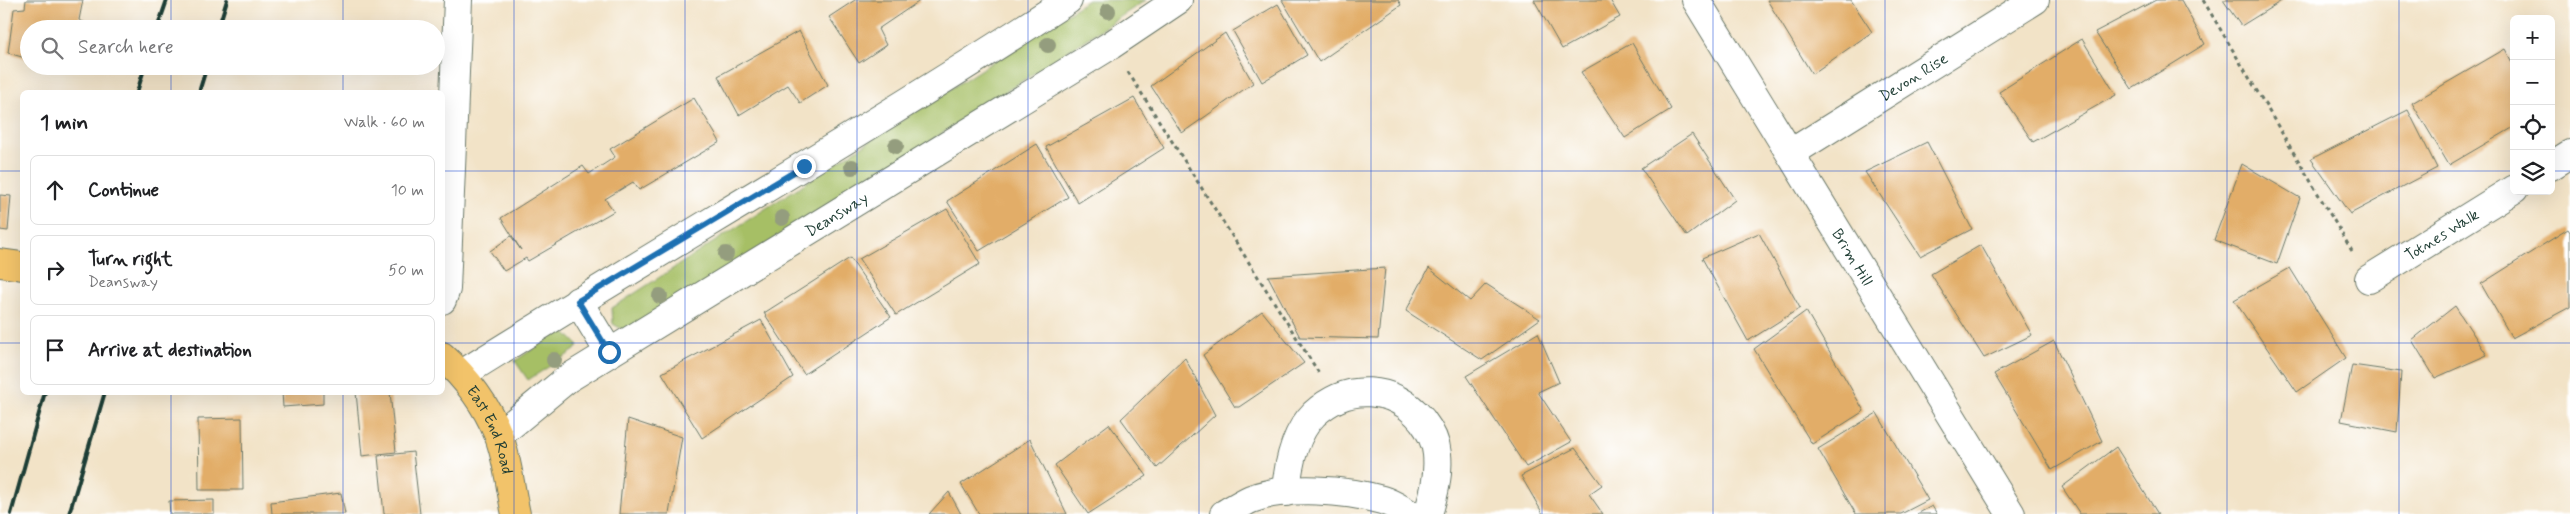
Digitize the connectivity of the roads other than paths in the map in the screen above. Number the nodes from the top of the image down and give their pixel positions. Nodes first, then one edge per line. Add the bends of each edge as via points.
1 (458, 0) edge
2 (1068, 0) edge
3 (1178, 0) edge
4 (1696, 0) edge
5 (2035, 0) edge
6 (1791, 153) junction
7 (2570, 154) edge
8 (2555, 163) edge
9 (2510, 192) edge
10 (2370, 279) road end
11 (445, 292) edge
12 (578, 301) junction
13 (609, 352) junction
14 (445, 359) edge
15 (462, 374) junction
16 (499, 435) junction
17 (1286, 492) junction
18 (516, 514) edge
19 (1224, 514) edge
20 (1410, 514) edge
21 (1428, 514) edge
22 (2011, 514) edge

1 - 11 street
2 - 12 street via 804,166
3 - 13 street, Deansway via 1112,46
4 - 6 street, Brim Hill
5 - 6 street, Devon Rise
6 - 22 street, Brim Hill
7 - 8 street
9 - 10 street, Totnes Walk
12 - 13 street
12 - 15 street
13 - 16 street, Deansway via 567,379
14 - 15 main road, East End Road
15 - 16 main road, East End Road
16 - 18 main road, East End Road
17 - 19 street via 1252,498
17 - 20 street via 1352,494 1384,501
17 - 21 street via 1289,462 1313,415 1335,399 1369,392 1393,396 1413,409 1430,430 1437,453 1437,487

